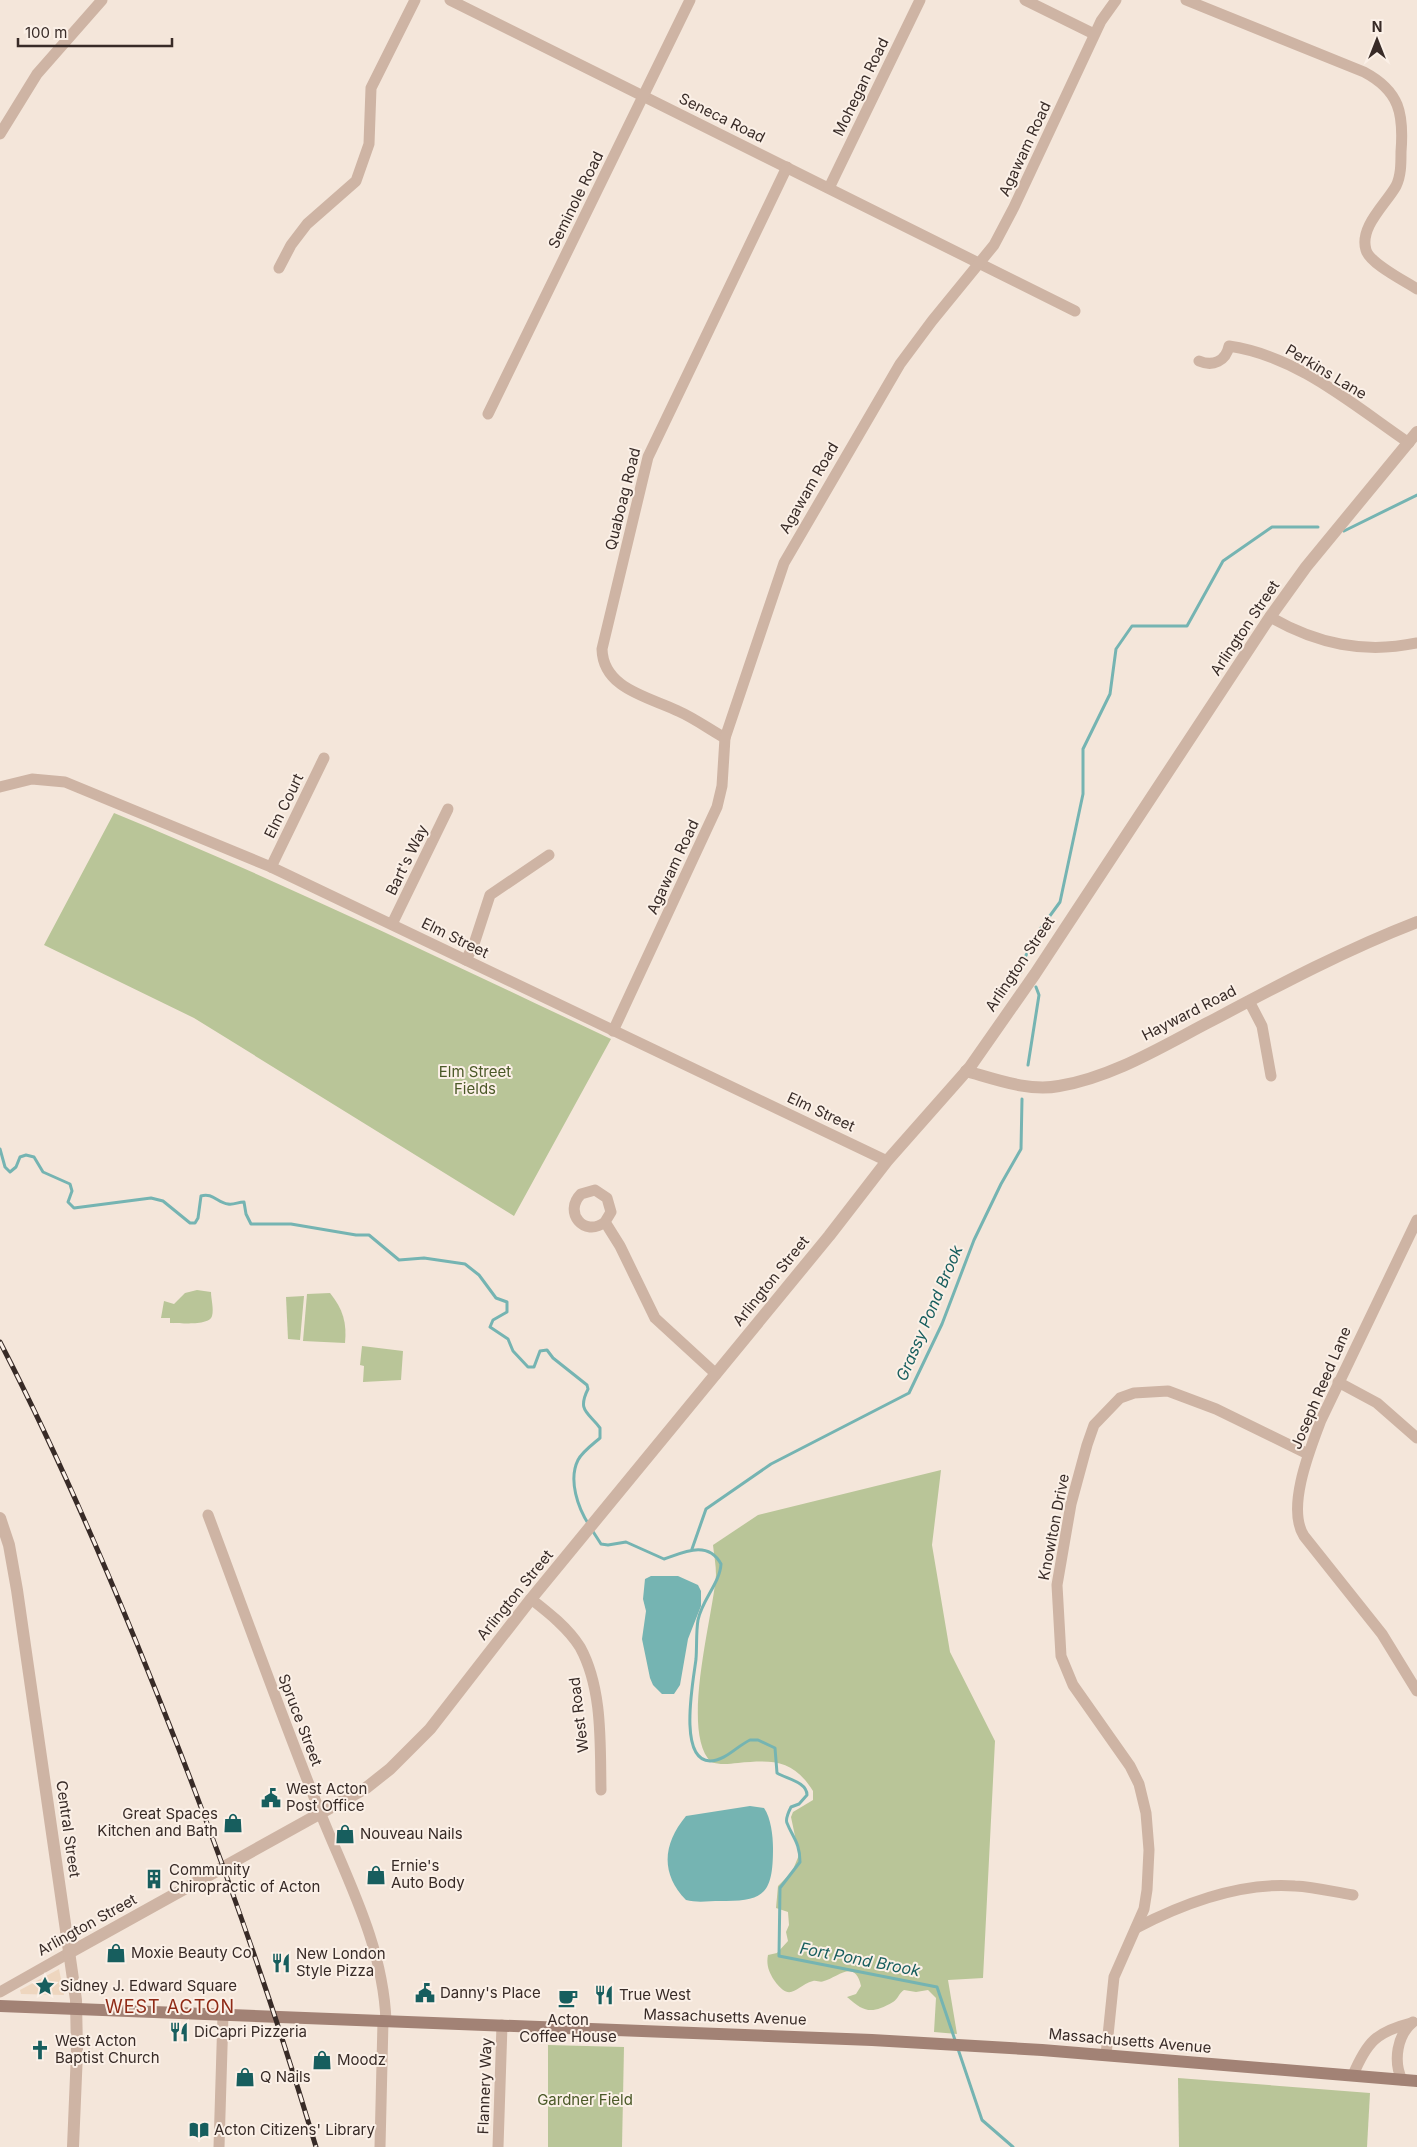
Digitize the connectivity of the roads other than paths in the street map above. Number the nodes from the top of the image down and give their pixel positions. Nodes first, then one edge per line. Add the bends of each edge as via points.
1 (102, 0) edge
2 (415, 0) edge
3 (450, 0) edge
4 (690, 0) edge
5 (920, 0) edge
6 (1025, 0) edge
7 (1116, 0) edge
8 (1186, 0) edge
9 (1094, 34) junction
10 (644, 96) junction
11 (0, 134) edge
12 (787, 167) junction
13 (828, 188) junction
14 (981, 263) junction
15 (279, 268) dead end
16 (1417, 289) edge
17 (1075, 311) dead end
18 (1199, 361) dead end
19 (488, 414) dead end
20 (1413, 437) edge
21 (1270, 617) junction
22 (1417, 643) edge
23 (724, 738) junction
24 (324, 758) dead end
25 (0, 787) edge
26 (448, 809) dead end
27 (549, 856) dead end
28 (271, 868) junction
29 (1417, 922) edge
30 (392, 924) junction
31 (466, 960) junction
32 (1249, 1001) junction
33 (613, 1030) junction
34 (966, 1071) junction
35 (1271, 1076) dead end
36 (887, 1161) junction
37 (1417, 1220) edge
38 (605, 1222) dead end
39 (1414, 1234) edge
40 (716, 1374) junction
41 (1338, 1382) junction
42 (1417, 1438) edge
43 (1308, 1454) junction
44 (208, 1515) dead end
45 (0, 1518) edge
46 (531, 1599) junction
47 (1417, 1691) edge
48 (600, 1790) dead end
49 (321, 1815) junction
50 (1353, 1895) dead end
51 (1136, 1928) junction
52 (69, 1953) junction
53 (0, 1992) edge
54 (0, 2006) edge
55 (76, 2009) junction
56 (223, 2014) junction
57 (384, 2021) junction
58 (1414, 2022) edge
59 (502, 2025) junction
60 (1106, 2056) junction
61 (1353, 2076) junction
62 (1402, 2080) junction
63 (1417, 2081) edge
64 (73, 2147) edge
65 (219, 2147) edge
66 (380, 2147) edge
67 (498, 2147) edge

1 - 11 street via 37,74
2 - 15 street via 371,88 370,144 356,180 298,234
3 - 10 street, Seneca Road
4 - 10 street, Seminole Road
5 - 13 street, Mohegan Road
6 - 9 street
7 - 9 street, Agawam Road
8 - 16 street via 1364,72 1387,88 1401,116 1400,172 1396,186 1368,230 1365,247 1373,260
9 - 14 street, Agawam Road via 1014,207
10 - 12 street, Seneca Road
10 - 19 street, Seminole Road
12 - 13 street, Seneca Road
12 - 23 street, Quaboag Road via 648,457 602,649 608,670 622,685 679,711
13 - 14 street, Seneca Road
14 - 17 street, Seneca Road
14 - 23 street, Agawam Road via 900,364 792,548 778,578
18 - 20 street, Perkins Lane via 1212,364 1220,360 1229,346 1280,360
20 - 21 street, Arlington Street via 1352,509
21 - 22 street via 1302,634 1347,646 1380,648
21 - 34 street, Arlington Street via 1035,974
23 - 33 street, Agawam Road via 718,806
24 - 28 street, Elm Court
25 - 28 street, Elm Street via 32,779 65,782
26 - 30 street, Bart's Way
27 - 31 street via 490,895
28 - 30 street, Elm Street
29 - 32 street, Hayward Road via 1364,943
30 - 31 street, Elm Street
31 - 33 street, Elm Street
32 - 34 street, Hayward Road via 1119,1067 1058,1087 1012,1083
32 - 35 street via 1262,1026
33 - 36 street, Elm Street
34 - 36 street, Arlington Street
36 - 40 street, Arlington Street
37 - 39 street, Joseph Reed Lane
38 - 40 street via 655,1318
39 - 41 street, Joseph Reed Lane
40 - 46 street, Arlington Street
41 - 42 street via 1377,1403
41 - 43 street, Joseph Reed Lane
43 - 47 street, Joseph Reed Lane via 1302,1476 1298,1526 1382,1634
43 - 51 street, Knowlton Drive via 1216,1409 1168,1391 1134,1393 1120,1398 1094,1425 1061,1554 1057,1585 1058,1621 1061,1656 1073,1685 1139,1784 1146,1813 1149,1868 1144,1909
44 - 49 street, Spruce Street
45 - 52 street, Central Street via 18,1590
46 - 48 street, West Road via 566,1630 579,1647 590,1672 596,1699
46 - 49 street, Arlington Street via 430,1729 366,1788
49 - 52 street, Arlington Street
49 - 57 street, Spruce Street via 372,1942 382,1979
50 - 51 street via 1295,1886 1242,1888
51 - 60 street, Knowlton Drive via 1114,1977
52 - 53 street, Arlington Street
52 - 55 street, Central Street
54 - 55 main road, Massachusetts Avenue
55 - 56 main road, Massachusetts Avenue
55 - 64 street, Central Street
56 - 57 main road, Massachusetts Avenue
56 - 65 street
57 - 59 main road, Massachusetts Avenue
57 - 66 street, Spruce Street
58 - 61 street via 1383,2032 1370,2042
58 - 62 street via 1401,2036 1397,2060
59 - 60 main road, Massachusetts Avenue via 947,2044
59 - 67 street, Flannery Way
60 - 61 main road, Massachusetts Avenue
61 - 62 main road, Massachusetts Avenue
62 - 63 main road, Massachusetts Avenue

